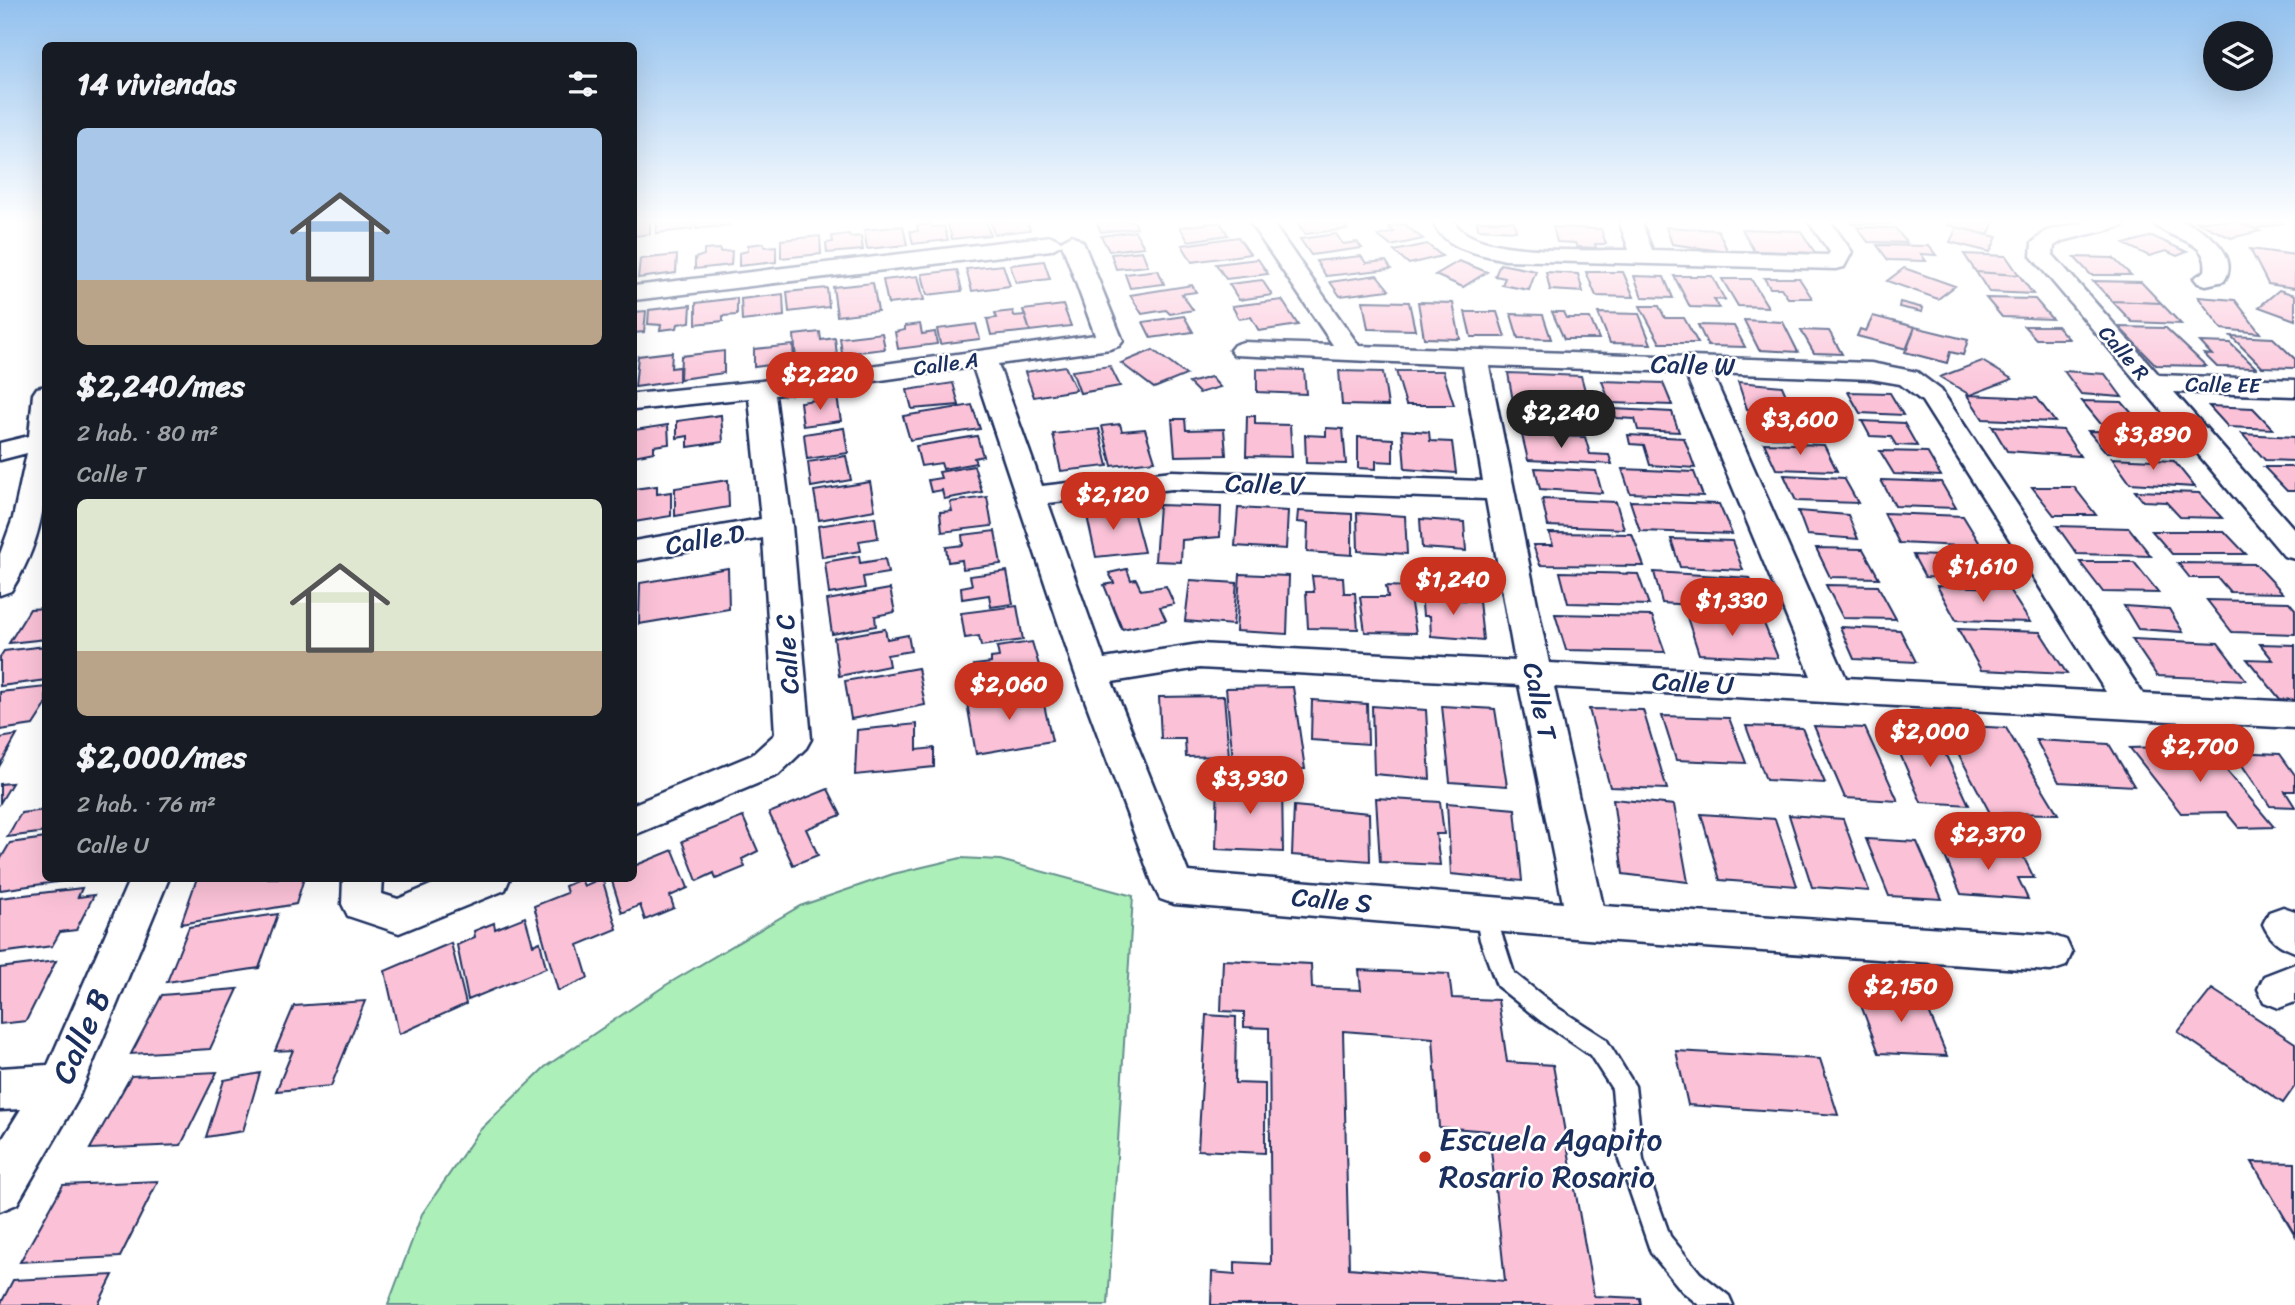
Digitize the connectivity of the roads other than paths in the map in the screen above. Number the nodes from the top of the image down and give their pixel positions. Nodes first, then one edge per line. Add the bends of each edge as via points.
1 (729, 282) edge
2 (1081, 282) edge
3 (1302, 282) edge
4 (2064, 282) edge
5 (637, 293) edge
6 (1243, 350) dead end
7 (1351, 353) junction
8 (1474, 356) junction
9 (984, 358) junction
10 (1695, 365) junction
11 (2150, 383) junction
12 (2295, 388) edge
13 (761, 389) junction
14 (637, 402) edge
15 (42, 441) edge
16 (42, 448) edge
17 (0, 452) edge
18 (1499, 490) junction
19 (1032, 496) junction
20 (777, 526) junction
21 (2295, 549) edge
22 (637, 550) edge
23 (0, 584) edge
24 (1092, 673) junction
25 (1534, 674) junction
26 (1834, 691) junction
27 (2134, 708) junction
28 (2295, 715) edge
29 (637, 819) edge
30 (148, 882) edge
31 (363, 882) edge
32 (481, 882) edge
33 (1486, 913) junction
34 (1587, 922) junction
35 (2051, 953) dead end
36 (61, 1086) junction
37 (0, 1088) edge
38 (0, 1187) edge
39 (1720, 1305) edge

1 - 5 street, Calle A
2 - 9 street, Calle A via 1110,341
3 - 7 street
4 - 11 street, Calle R
6 - 7 street, Calle W
7 - 8 street, Calle W
8 - 10 street, Calle W
8 - 18 street, Calle T
9 - 13 street, Calle A
9 - 19 street, Calle S
10 - 26 street
10 - 27 street, Calle W via 1871,371 1908,377 1932,396
11 - 12 street, Calle EE
11 - 21 street, Calle R
13 - 14 street, Calle A
13 - 20 street, Calle C
15 - 17 street
16 - 23 street via 15,562
18 - 19 street, Calle V via 1172,480
18 - 25 street, Calle T
19 - 24 street, Calle S
20 - 22 street, Calle D
20 - 29 street, Calle C via 793,739 765,765
24 - 25 street, Calle U via 1199,656
24 - 33 street, Calle S via 1174,887
25 - 26 street, Calle U
25 - 34 street, Calle T
26 - 27 street, Calle U
27 - 28 street, Calle U
30 - 36 street, Calle B
31 - 32 street via 362,904 399,916
33 - 34 street, Calle S
33 - 39 lane via 1490,940 1506,979 1550,1016 1598,1047 1623,1086 1631,1160 1660,1244 1691,1282
34 - 35 street, Calle S
36 - 37 street
36 - 38 street, Calle B

